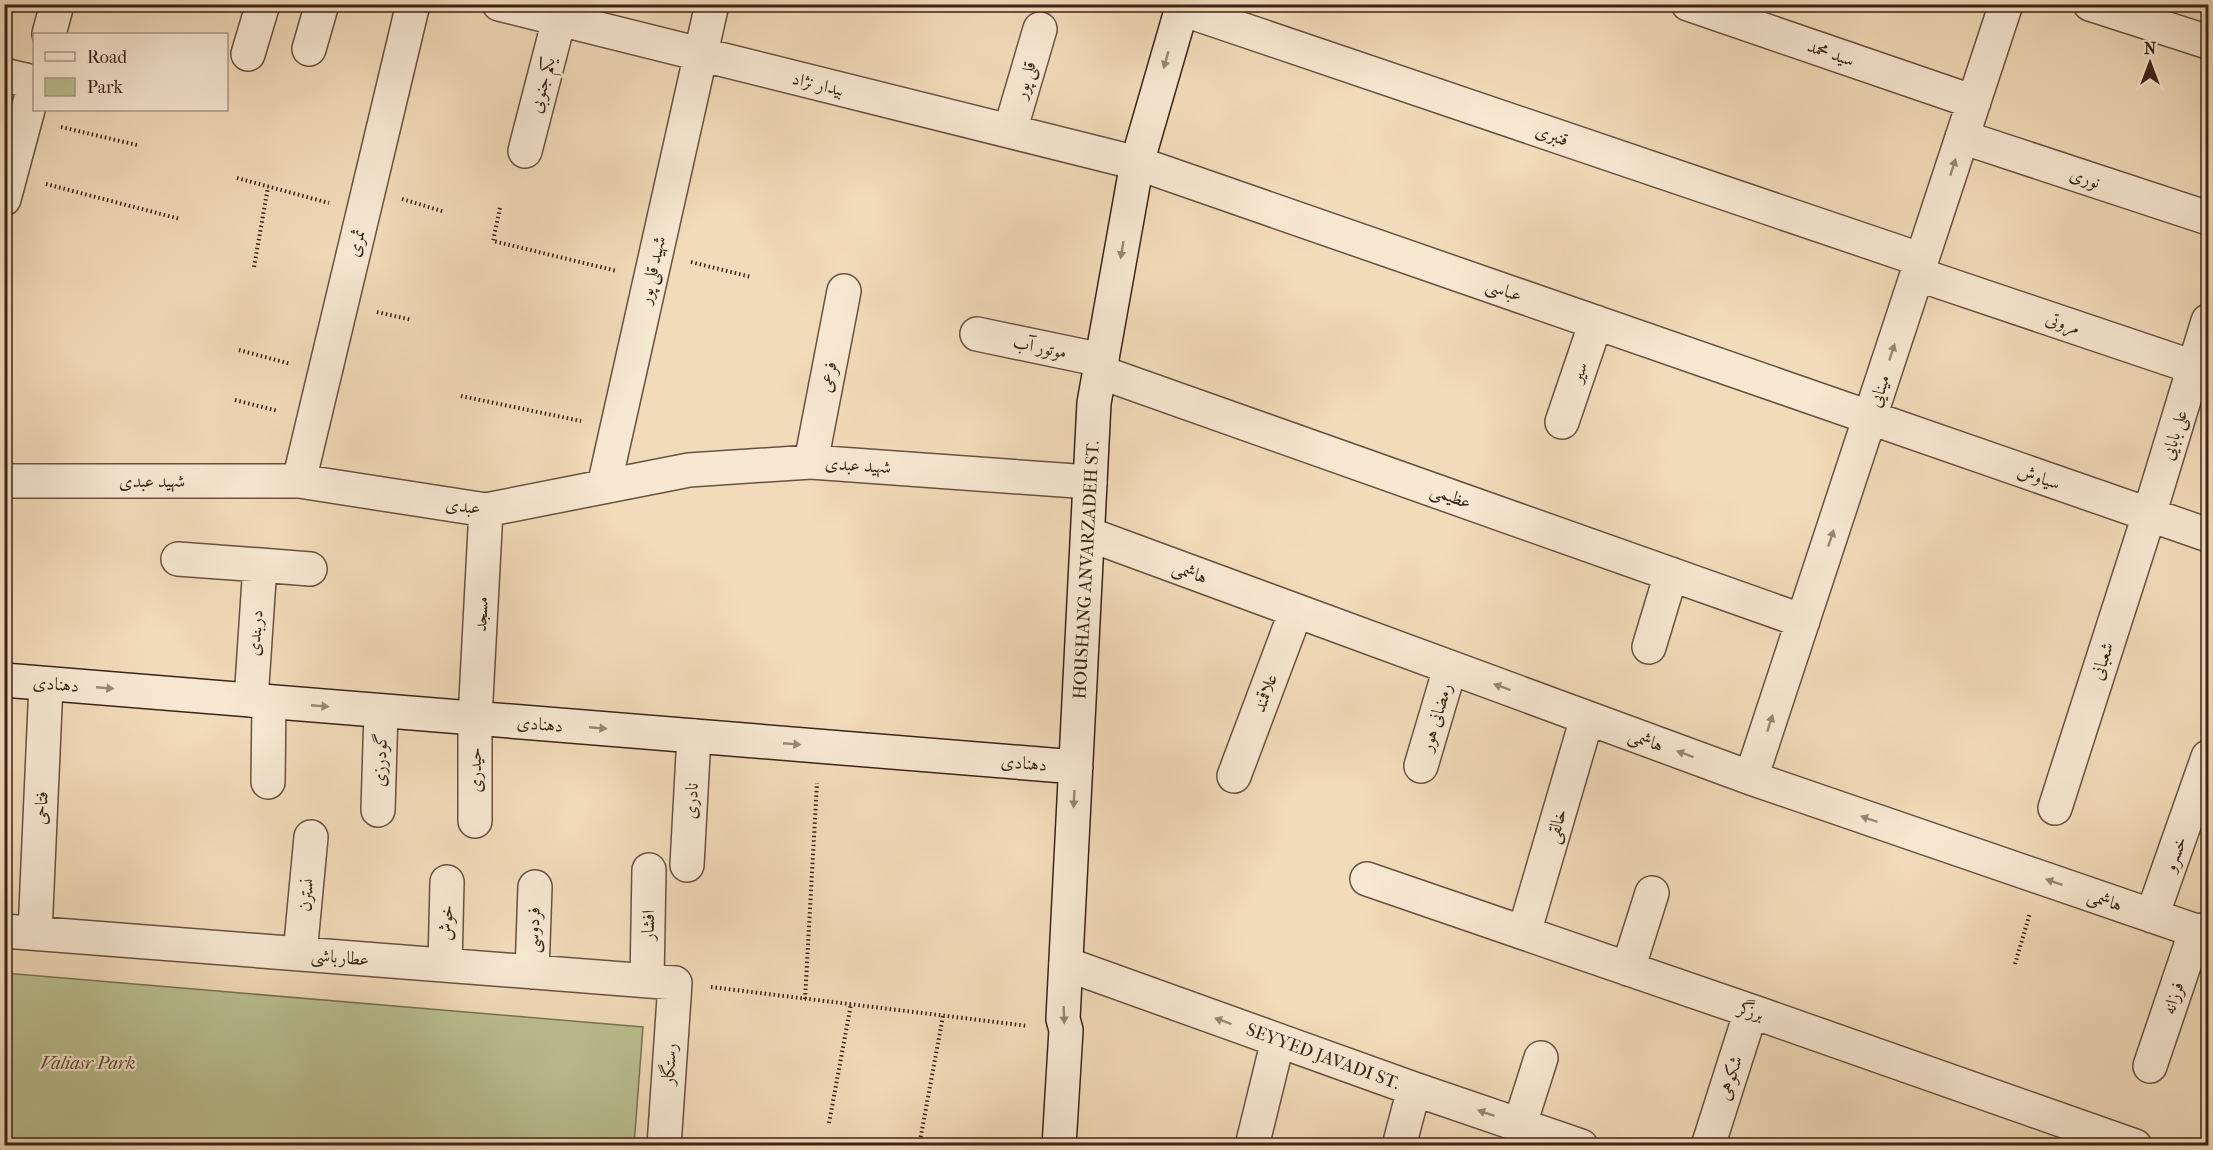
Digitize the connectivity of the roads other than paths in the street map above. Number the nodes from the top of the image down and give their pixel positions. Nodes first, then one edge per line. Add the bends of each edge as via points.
1 (57, 4) edge
2 (263, 4) edge
3 (322, 4) edge
4 (413, 4) edge
5 (499, 4) edge
6 (712, 4) edge
7 (1688, 4) edge
8 (2006, 4) edge
9 (2090, 4) edge
10 (1183, 7) edge
11 (561, 12) edge
12 (1040, 29) dead end
13 (49, 33) edge
14 (2208, 42) edge
15 (309, 49) dead end
16 (248, 54) dead end
17 (700, 54) junction
18 (4, 75) edge
19 (33, 85) edge
20 (33, 89) edge
21 (1974, 102) junction
22 (1010, 131) junction
23 (1962, 137) junction
24 (525, 151) dead end
25 (1137, 163) junction
26 (7, 187) edge
27 (2208, 218) edge
28 (1919, 267) junction
29 (844, 291) dead end
30 (2208, 321) edge
31 (1596, 322) junction
32 (977, 334) dead end
33 (1101, 366) junction
34 (2201, 370) edge
35 (1870, 418) junction
36 (1562, 422) dead end
37 (811, 462) junction
38 (4, 481) edge
39 (299, 481) junction
40 (1090, 482) junction
41 (615, 484) junction
42 (486, 510) junction
43 (2149, 515) junction
44 (1088, 534) junction
45 (2208, 535) edge
46 (177, 559) dead end
47 (260, 565) junction
48 (310, 569) dead end
49 (1671, 574) junction
50 (1296, 611) junction
51 (1803, 621) junction
52 (1649, 647) dead end
53 (1450, 668) junction
54 (4, 680) edge
55 (46, 684) junction
56 (260, 701) junction
57 (381, 711) junction
58 (475, 718) junction
59 (1587, 718) junction
60 (694, 736) junction
61 (1421, 766) dead end
62 (1076, 767) junction
63 (1234, 776) dead end
64 (2206, 777) edge
65 (1751, 778) junction
66 (268, 782) dead end
67 (2055, 808) dead end
68 (378, 810) dead end
69 (475, 821) dead end
70 (311, 837) dead end
71 (687, 865) dead end
72 (649, 870) dead end
73 (1367, 879) dead end
74 (447, 882) dead end
75 (535, 887) dead end
76 (1652, 893) dead end
77 (2152, 916) junction
78 (20, 932) edge
79 (2202, 932) edge
80 (1524, 933) junction
81 (300, 954) junction
82 (1066, 964) junction
83 (445, 965) junction
84 (1629, 969) junction
85 (532, 972) junction
86 (661, 982) junction
87 (1751, 1011) junction
88 (1278, 1040) junction
89 (1541, 1058) dead end
90 (2150, 1066) dead end
91 (1414, 1089) junction
92 (1533, 1134) edge
93 (664, 1146) edge
94 (1059, 1146) edge
95 (1252, 1146) edge
96 (1399, 1146) edge
97 (1581, 1146) edge
98 (1708, 1146) edge
99 (2135, 1146) edge

1 - 13 street
2 - 16 street
3 - 15 street
4 - 39 street, ثمری
5 - 11 street, بیدار نژاد
6 - 17 street, شهید قلی پور
7 - 21 street, سید محمد
8 - 21 street, مینایی
9 - 14 street
10 -> 25 street, HOUSHANG ANVARZADEH ST.
10 - 28 street, قنبری
11 - 17 street, بیدار نژاد
11 - 24 street, یکم جنوبی
12 - 22 street, قلی پور
17 - 22 street, بیدار نژاد
17 - 41 street, شهید قلی پور via 617,429
18 - 19 street
20 - 26 street
21 - 23 street, مینایی
22 - 25 street, بیدار نژاد
23 - 27 street, نوری
28 -> 23 street, مینایی
25 - 31 street, عباسی
25 -> 33 street, HOUSHANG ANVARZADEH ST.
28 - 34 street, مروتی
35 -> 28 street, مینایی
29 - 37 street, فرعی
30 - 34 street, علی بابایی
31 - 35 street, عباسی
31 - 36 street, سیر
32 - 33 street, موتور آب
33 - 40 street, HOUSHANG ANVARZADEH ST. via 1094,403
33 - 49 street, عظیمی
34 - 43 street, علی بابایی
35 - 43 street, سیاوش
51 -> 35 street, مینایی
37 - 40 street, شهید عبدی
37 - 41 street, شهید عبدی via 689,470
38 - 39 street, شهید عبدی
39 - 42 street, عبدی
40 - 44 street, HOUSHANG ANVARZADEH ST.
41 - 42 street, عبدی
42 - 58 street, مسجد
43 - 45 street, سیاوش
43 - 67 street, شعبانی
44 - 50 street, هاشمی
44 - 62 street, HOUSHANG ANVARZADEH ST.
46 - 47 street
47 - 48 street
47 - 56 street, دربندی
49 - 51 street, عظیمی
49 - 52 street
50 - 53 street, هاشمی
50 - 63 street, علاقمند
65 -> 51 street, مینایی
59 -> 53 street, هاشمی
53 - 61 street, رمضانی هور
54 - 55 street, دهنادی
55 -> 56 street, دهنادی
55 - 78 street, فتاحی
56 -> 57 street, دهنادی
56 - 66 street, دربندی
57 - 58 street, دهنادی
57 - 68 street, گودرزی
58 -> 60 street, دهنادی
58 - 69 street, حیدری
65 -> 59 street, هاشمی
59 - 80 street, خالقی
60 -> 62 street, دهنادی
60 - 71 street, نادری
62 -> 82 street, HOUSHANG ANVARZADEH ST.
64 - 77 street, خسرو
77 -> 65 street, هاشمی
70 - 81 street, نسترن
72 - 86 street, افشار
73 - 80 street, برزگر
74 - 83 street, خوش
75 - 85 street, فردوسی
76 - 84 street
77 - 79 street, هاشمی
78 - 81 street, عطارباشی
79 - 90 street, فرزانه
80 - 84 street, برزگر
81 - 83 street, عطارباشی
88 -> 82 street, SEYYED JAVADI ST.
82 -> 94 street, HOUSHANG ANVARZADEH ST.
83 - 85 street, عطارباشی
84 - 87 street, برزگر
85 - 86 street, عطارباشی
86 - 93 street, رستگار
87 - 98 street, شکوهی
87 - 99 street, برزگر
88 - 91 street, SEYYED JAVADI ST.
88 - 95 street
89 - 92 street
92 -> 91 street, SEYYED JAVADI ST.
91 - 96 street
92 - 97 street, SEYYED JAVADI ST.

